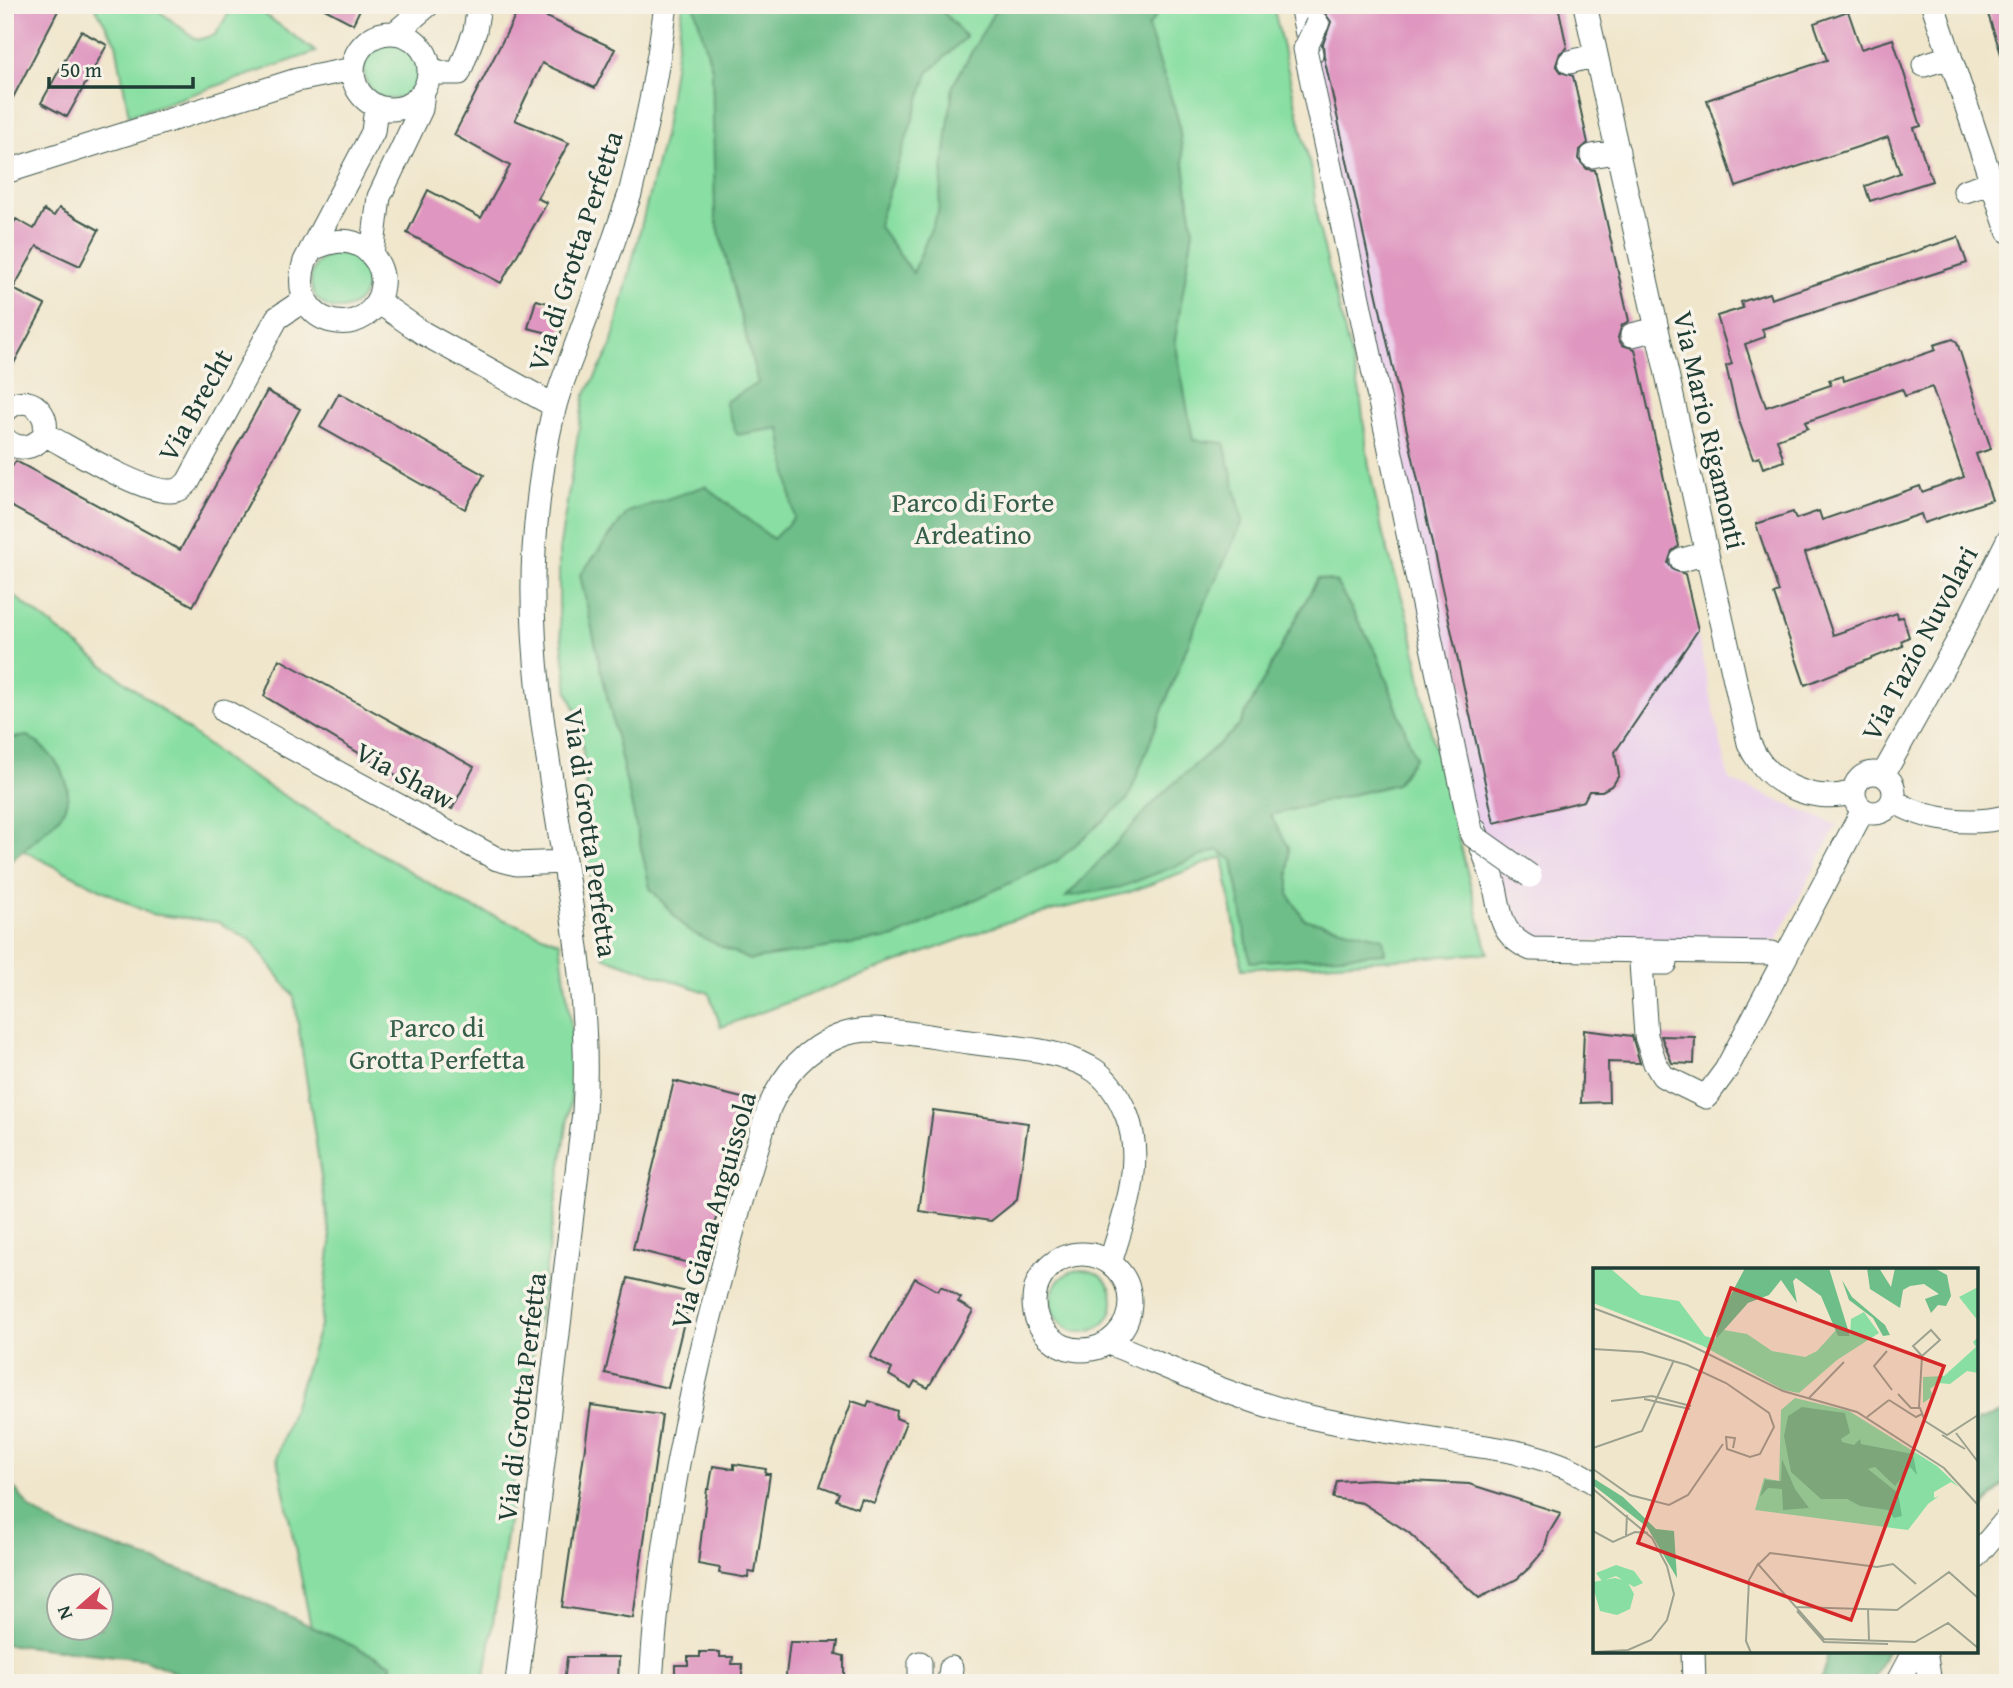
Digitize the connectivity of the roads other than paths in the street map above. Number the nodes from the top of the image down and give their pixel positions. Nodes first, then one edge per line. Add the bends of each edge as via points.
1 (428, 5) edge
2 (479, 5) edge
3 (666, 5) edge
4 (1301, 5) edge
5 (1585, 5) edge
6 (1933, 5) edge
7 (1318, 24) dead end
8 (395, 33) junction
9 (1596, 55) junction
10 (1950, 57) junction
11 (1570, 62) dead end
12 (1924, 65) dead end
13 (430, 68) junction
14 (353, 69) junction
15 (424, 92) junction
16 (376, 107) junction
17 (1618, 150) junction
18 (1592, 156) dead end
19 (5, 172) edge
20 (2000, 180) edge
21 (1965, 191) dead end
22 (2008, 231) edge
23 (313, 250) junction
24 (373, 254) junction
25 (304, 300) junction
26 (377, 301) junction
27 (1657, 329) junction
28 (1632, 335) dead end
29 (555, 405) junction
30 (5, 411) edge
31 (44, 434) junction
32 (5, 439) edge
33 (2008, 540) edge
34 (1707, 553) junction
35 (1682, 560) dead end
36 (224, 710) dead end
37 (1883, 775) junction
38 (1894, 800) junction
39 (1859, 801) junction
40 (2008, 816) edge
41 (564, 862) junction
42 (1530, 876) dead end
43 (1776, 960) junction
44 (1110, 1263) junction
45 (1109, 1343) junction
46 (1593, 1482) edge
47 (2008, 1518) edge
48 (1978, 1554) edge
49 (1693, 1653) edge
50 (1913, 1653) edge
51 (1926, 1653) edge
52 (517, 1683) edge
53 (651, 1683) edge
54 (1695, 1683) edge
55 (1897, 1683) edge
56 (1930, 1683) edge

1 - 8 street
2 - 13 street via 459,73
3 - 29 street, Via di Grotta Perfetta via 652,100 630,194
4 - 43 street via 1471,820 1493,879 1500,918 1516,943 1531,949
5 - 9 street, Via Mario Rigamonti
6 - 10 street
7 - 42 street, bridge via 1306,49 1472,835
8 - 13 street via 415,41
8 - 14 street via 372,38 356,57
9 - 11 street
9 - 17 street, Via Mario Rigamonti
10 - 12 street
10 - 20 street
13 - 15 street
14 - 16 street via 358,90
14 - 19 street via 297,80
15 - 16 street via 407,107
15 - 24 street via 421,109 379,197
16 - 23 street via 373,132
17 - 18 street
17 - 27 street, Via Mario Rigamonti
20 - 21 street
20 - 22 street
23 - 24 street via 338,240 358,244
23 - 25 street via 300,277
24 - 26 street via 383,282
25 - 26 street via 321,318 336,323 366,315
25 - 31 street, Via Brecht via 277,318 180,490 166,492 135,482
26 - 29 street via 423,333
27 - 28 street
27 - 34 street, Via Mario Rigamonti
29 - 41 street, Via di Grotta Perfetta via 539,489 533,603 538,675
30 - 31 street via 23,402 37,407 45,419
31 - 32 street via 26,447
33 - 37 street, Via Tazio Nuvolari
34 - 35 street
34 - 39 street, Via Mario Rigamonti via 1756,760 1791,787
36 - 41 street, Via Shaw via 497,859 516,864
37 - 38 street via 1893,785
37 - 39 street via 1861,778
38 - 39 street via 1877,813
38 - 40 street via 1918,812 1947,818 1984,821
39 - 43 street
41 - 52 street, Via di Grotta Perfetta via 585,1016 586,1081
43 - 43 street via 1726,1070 1706,1097 1663,1076 1646,1036 1641,963
44 - 45 street via 1125,1280 1131,1303 1125,1325
44 - 45 street via 1089,1254 1055,1261 1039,1279 1033,1301 1039,1324 1064,1348 1087,1350
44 - 53 street, Via Giana Anguissola via 1126,1210 1133,1150 1123,1107 1096,1071 1040,1051 873,1030 838,1036 804,1056 780,1085 761,1130 696,1381 670,1505
45 - 46 street via 1232,1394 1292,1413 1520,1452
47 - 48 street
49 - 54 street
50 - 55 street
51 - 56 street

